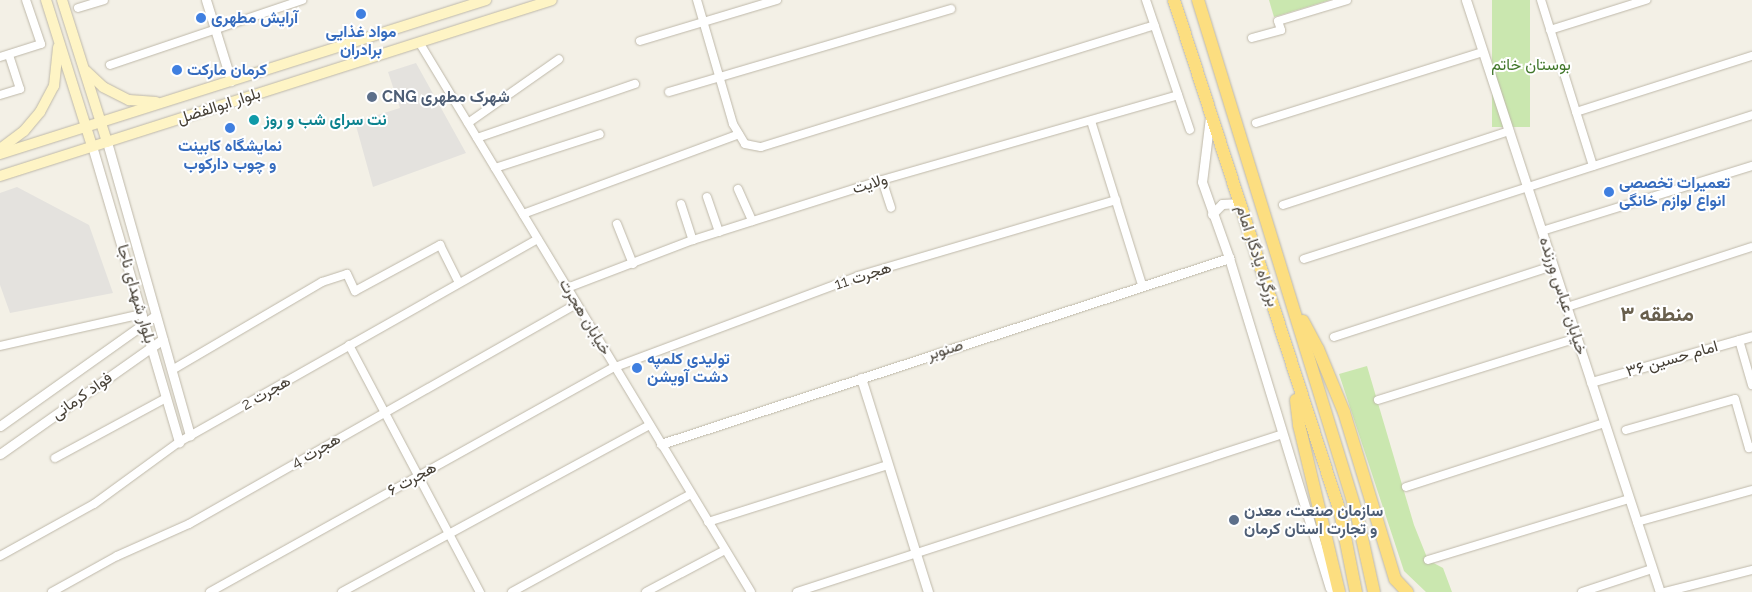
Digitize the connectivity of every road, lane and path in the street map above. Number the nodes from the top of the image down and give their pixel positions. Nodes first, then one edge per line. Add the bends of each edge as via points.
1 (26, 0) edge
2 (46, 0) edge
3 (62, 0) edge
4 (104, 0) edge
5 (206, 0) edge
6 (302, 0) edge
7 (486, 0) edge
8 (552, 0) edge
9 (697, 0) edge
10 (777, 0) edge
11 (1146, 0) edge
12 (1174, 0) edge
13 (1198, 0) edge
14 (1347, 0) edge
15 (1466, 0) edge
16 (1541, 0) edge
17 (1646, 0) edge
18 (78, 8) dead end
19 (951, 9) dead end
20 (704, 22) junction
21 (1154, 25) junction
22 (214, 28) junction
23 (1550, 30) junction
24 (58, 38) junction
25 (1252, 38) dead end
26 (640, 41) dead end
27 (419, 42) junction
28 (1484, 52) junction
29 (9, 54) junction
30 (1752, 56) edge
31 (0, 58) edge
32 (559, 59) dead end
33 (110, 65) dead end
34 (84, 69) junction
35 (719, 77) junction
36 (231, 81) junction
37 (635, 84) dead end
38 (669, 92) dead end
39 (0, 95) edge
40 (1178, 96) junction
41 (162, 103) junction
42 (1211, 112) junction
43 (1576, 112) junction
44 (1752, 115) edge
45 (1091, 121) junction
46 (100, 122) junction
47 (1256, 123) dead end
48 (468, 124) junction
49 (86, 127) junction
50 (1190, 130) dead end
51 (1509, 131) junction
52 (600, 134) dead end
53 (739, 134) junction
54 (477, 138) junction
55 (107, 142) junction
56 (92, 146) junction
57 (0, 149) edge
58 (0, 154) edge
59 (1593, 166) junction
60 (1752, 166) edge
61 (494, 168) junction
62 (0, 176) edge
63 (882, 180) junction
64 (1528, 187) junction
65 (738, 189) dead end
66 (707, 197) dead end
67 (1116, 200) junction
68 (682, 204) dead end
69 (1240, 204) junction
70 (1283, 205) dead end
71 (891, 208) dead end
72 (523, 214) junction
73 (1212, 214) junction
74 (752, 221) junction
75 (617, 224) dead end
76 (1542, 231) junction
77 (720, 232) junction
78 (538, 239) junction
79 (693, 240) junction
80 (1752, 247) edge
81 (1229, 258) junction
82 (1304, 259) dead end
83 (633, 264) junction
84 (1553, 266) junction
85 (459, 283) junction
86 (1142, 285) junction
87 (567, 288) junction
88 (1290, 298) junction
89 (577, 304) junction
90 (1567, 307) junction
91 (142, 314) junction
92 (156, 316) junction
93 (144, 324) junction
94 (1752, 336) edge
95 (1334, 337) dead end
96 (1577, 338) junction
97 (163, 339) junction
98 (1739, 340) junction
99 (350, 345) junction
100 (0, 346) edge
101 (152, 348) junction
102 (615, 368) junction
103 (172, 370) junction
104 (1293, 375) junction
105 (861, 378) junction
106 (1591, 382) junction
107 (1752, 385) edge
108 (166, 398) junction
109 (1378, 400) dead end
110 (385, 412) junction
111 (1604, 423) junction
112 (650, 425) junction
113 (0, 426) edge
114 (1626, 430) dead end
115 (1283, 434) junction
116 (190, 435) junction
117 (179, 442) junction
118 (661, 444) junction
119 (1750, 447) edge
120 (0, 454) edge
121 (55, 458) dead end
122 (888, 465) junction
123 (418, 476) junction
124 (1406, 488) dead end
125 (1752, 490) edge
126 (691, 494) junction
127 (1629, 499) junction
128 (708, 522) junction
129 (1637, 522) junction
130 (449, 534) junction
131 (725, 550) junction
132 (916, 552) junction
133 (0, 556) edge
134 (1428, 560) dead end
135 (1652, 569) junction
136 (1752, 570) edge
137 (1335, 590) edge
138 (52, 592) edge
139 (210, 592) edge
140 (342, 592) edge
141 (479, 592) edge
142 (512, 592) edge
143 (646, 592) edge
144 (751, 592) edge
145 (797, 592) edge
146 (928, 592) edge
147 (1356, 592) edge
148 (1374, 592) edge
149 (1407, 592) edge
150 (1582, 592) edge
151 (1660, 592) edge
152 (1665, 592) edge

1 - 29 street via 41,44
2 - 24 main road
3 - 34 main road
4 - 18 street
5 - 22 street
6 - 22 street
7 - 36 main road, بلوار ابوالفضل
8 - 27 main road, بلوار ابوالفضل
9 - 20 street
10 - 20 street
11 - 21 street
12 - 42 highway, بزرگراه یادگار امام
13 - 88 highway, بزرگراه یادگار امام
14 - 25 street via 1278,21 1281,30
15 - 28 street, خیابان عباس ورزنده
16 - 23 street
17 - 23 street
19 - 35 street
20 - 26 street
20 - 35 street
21 - 40 street
21 - 53 street via 761,147 745,144
22 - 33 street
22 - 36 street
23 - 43 street
24 - 49 main road
24 - 57 main road via 54,86 40,112 24,131
27 - 48 street, خیابان هجرت
27 - 55 main road, بلوار ابوالفضل
28 - 47 street
28 - 51 street, خیابان عباس ورزنده
29 - 31 street
29 - 39 street via 20,89
30 - 43 street
32 - 48 street
34 - 41 main road via 103,87 129,100
34 - 46 main road
35 - 38 street
35 - 53 street
36 - 41 main road, بلوار ابوالفضل
37 - 54 street
40 - 45 street, ولایت
40 - 50 street
41 - 46 main road, بلوار ابوالفضل
42 - 69 highway, بزرگراه یادگار امام
42 - 73 street via 1202,182
43 - 59 street
44 - 59 street
45 - 63 street, ولایت
45 - 67 street
46 - 49 main road, بلوار ابوالفضل
46 - 55 main road
48 - 54 street, خیابان هجرت
49 - 56 main road
49 - 58 main road, بلوار ابوالفضل
51 - 64 street, خیابان عباس ورزنده
51 - 70 street
52 - 61 street
53 - 72 street
54 - 61 street, خیابان هجرت
55 - 56 main road, بلوار ابوالفضل
55 - 92 street, بلوار شهدای ناجا
56 - 62 main road, بلوار ابوالفضل
56 - 91 street, بلوار شهدای ناجا
59 - 64 street
60 - 76 street
61 - 72 street, خیابان هجرت
63 - 71 street
63 - 74 street, ولایت
64 - 76 street, خیابان عباس ورزنده
64 - 82 street
65 - 74 street
66 - 77 street
67 - 86 street
67 - 102 street, هجرت 11 via 858,276
68 - 79 street
69 - 73 street via 1222,204
69 - 104 highway, بزرگراه یادگار امام
72 - 78 street, خیابان هجرت
73 - 81 street
74 - 77 street, ولایت
75 - 83 street
76 - 84 street, خیابان عباس ورزنده
77 - 79 street, ولایت
78 - 85 street, هجرت 2
78 - 87 street, خیابان هجرت
79 - 83 street, ولایت
80 - 90 street
81 - 86 street, صنوبر
81 - 115 street
83 - 87 street, ولایت
84 - 90 street, خیابان عباس ورزنده
84 - 95 street
85 - 99 street, هجرت 2
85 - 103 street via 440,245 356,291 347,274 322,282
86 - 105 street, صنوبر
87 - 89 street, خیابان هجرت
88 - 148 highway, بزرگراه یادگار امام via 1356,511
88 - 149 highway via 1318,349 1344,412 1395,579
89 - 102 street, خیابان هجرت
89 - 110 street, هجرت 4
90 - 96 street, خیابان عباس ورزنده
91 - 93 street, بلوار شهدای ناجا
91 - 100 street
92 - 93 street, فواد کرمانی
92 - 97 street, بلوار شهدای ناجا
93 - 101 street, بلوار شهدای ناجا
93 - 113 street, فواد کرمانی
94 - 98 street, امام حسین ۳۶
96 - 106 street, خیابان عباس ورزنده
96 - 109 street
97 - 101 street, فواد کرمانی
97 - 103 street, بلوار شهدای ناجا
98 - 106 street, امام حسین ۳۶
98 - 107 street
99 - 110 street
99 - 116 street, هجرت 2
101 - 108 street, بلوار شهدای ناجا
101 - 120 street, فواد کرمانی
102 - 112 street, خیابان هجرت
102 - 123 street, هجرت ۶
103 - 116 street, بلوار شهدای ناجا
104 - 137 highway via 1299,425
104 - 147 highway, بزرگراه یادگار امام via 1340,512
105 - 118 street, صنوبر
105 - 122 street
106 - 111 street, خیابان عباس ورزنده
108 - 117 street, بلوار شهدای ناجا
108 - 121 street
110 - 123 street
110 - 138 street, هجرت 4 via 189,524 117,556
111 - 124 street
111 - 127 street, خیابان عباس ورزنده
112 - 118 street, خیابان هجرت
112 - 130 street
114 - 119 street via 1735,398
115 - 132 street
115 - 137 street
116 - 117 street, هجرت 2
117 - 133 street, هجرت 2 via 94,504
118 - 126 street, خیابان هجرت
122 - 128 street
122 - 132 street
123 - 130 street
123 - 139 street, هجرت ۶
125 - 129 street
126 - 128 street, خیابان هجرت
126 - 142 street
127 - 129 street, خیابان عباس ورزنده
127 - 134 street
128 - 131 street, خیابان هجرت
129 - 135 street, خیابان عباس ورزنده
130 - 140 street
130 - 141 street
131 - 143 street
131 - 144 street, خیابان هجرت
132 - 145 street
132 - 146 street
135 - 150 street
135 - 151 street, خیابان عباس ورزنده
136 - 152 street

